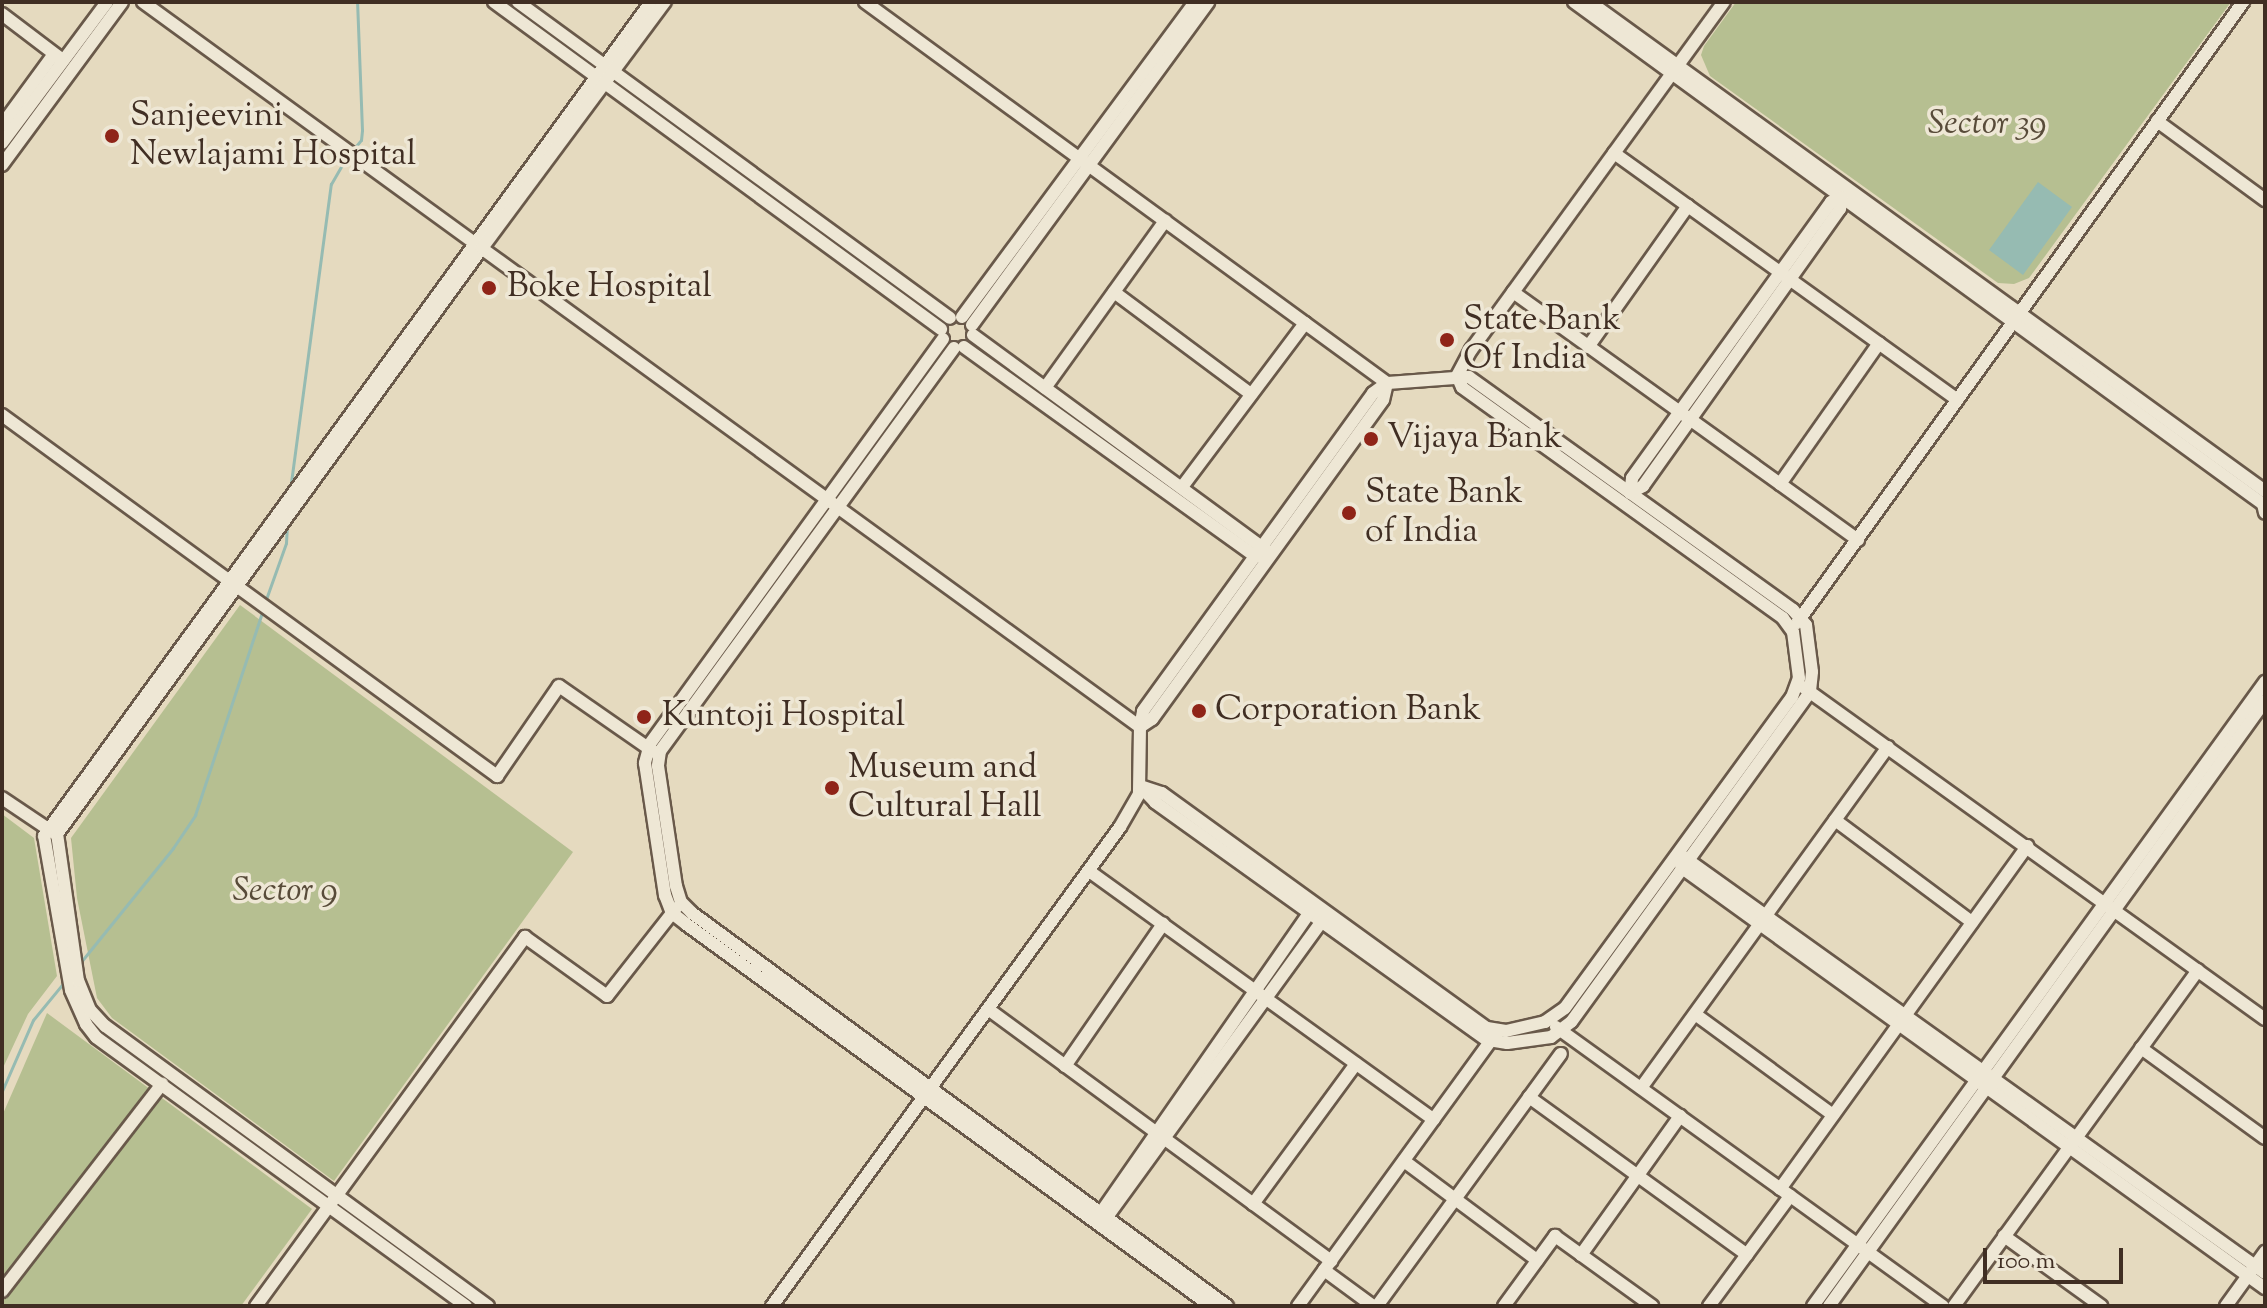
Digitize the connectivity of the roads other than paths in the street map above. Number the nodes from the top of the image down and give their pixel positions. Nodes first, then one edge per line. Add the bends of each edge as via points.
1 (107, 2) edge
2 (122, 2) edge
3 (143, 2) edge
4 (494, 2) edge
5 (518, 2) edge
6 (651, 2) edge
7 (665, 2) edge
8 (865, 2) edge
9 (1195, 2) edge
10 (1208, 2) edge
11 (1574, 2) edge
12 (1590, 2) edge
13 (1724, 2) edge
14 (2243, 2) edge
15 (2, 14) edge
16 (58, 57) junction
17 (610, 69) junction
18 (1675, 70) junction
19 (601, 80) junction
20 (2157, 121) junction
21 (2, 125) edge
22 (2, 143) edge
23 (1614, 153) junction
24 (1084, 162) junction
25 (2, 165) edge
26 (1842, 197) junction
27 (2265, 200) edge
28 (1688, 206) junction
29 (1165, 221) junction
30 (478, 246) junction
31 (1785, 276) junction
32 (1114, 292) junction
33 (1513, 292) junction
34 (2017, 317) junction
35 (1305, 323) junction
36 (964, 324) junction
37 (942, 334) junction
38 (1879, 343) junction
39 (1588, 347) junction
40 (959, 348) junction
41 (1457, 376) junction
42 (1387, 383) junction
43 (1045, 388) junction
44 (1251, 394) junction
45 (1958, 400) junction
46 (2, 415) edge
47 (1685, 416) junction
48 (1780, 484) junction
49 (1182, 487) junction
50 (1630, 493) junction
51 (298, 497) junction
52 (2265, 503) edge
53 (834, 504) junction
54 (1858, 540) junction
55 (1262, 553) junction
56 (235, 584) junction
57 (1801, 619) junction
58 (1791, 629) junction
59 (2265, 682) edge
60 (1797, 683) junction
61 (1810, 692) junction
62 (2265, 701) edge
63 (1140, 727) junction
64 (1888, 747) junction
65 (654, 752) junction
66 (1140, 786) junction
67 (2, 798) edge
68 (1835, 820) junction
69 (52, 832) junction
70 (2027, 846) junction
71 (1676, 853) junction
72 (1686, 863) junction
73 (1089, 871) junction
74 (681, 902) junction
75 (2110, 906) junction
76 (672, 913) junction
77 (1309, 913) junction
78 (1764, 919) junction
79 (1321, 922) junction
80 (1972, 922) junction
81 (1163, 924) junction
82 (2198, 970) junction
83 (74, 986) junction
84 (1260, 995) junction
85 (988, 1009) junction
86 (1695, 1014) junction
87 (1902, 1019) junction
88 (2265, 1019) edge
89 (1547, 1021) junction
90 (1560, 1030) junction
91 (1494, 1035) junction
92 (2141, 1048) junction
93 (1561, 1054) dead end
94 (1356, 1064) junction
95 (1065, 1066) junction
96 (1985, 1079) junction
97 (162, 1084) junction
98 (1641, 1088) junction
99 (927, 1094) junction
100 (1529, 1097) junction
101 (1833, 1115) junction
102 (1680, 1116) junction
103 (1434, 1120) junction
104 (1160, 1136) junction
105 (2265, 1138) edge
106 (2073, 1142) junction
107 (1404, 1161) junction
108 (1638, 1176) junction
109 (1785, 1192) junction
110 (1455, 1199) junction
111 (333, 1201) junction
112 (1253, 1204) junction
113 (1101, 1219) junction
114 (2004, 1236) junction
115 (1863, 1248) junction
116 (2265, 1252) edge
117 (1581, 1255) junction
118 (1747, 1255) junction
119 (1537, 1260) junction
120 (1327, 1266) junction
121 (2256, 1272) edge
122 (2265, 1288) edge
123 (2, 1291) edge
124 (256, 1306) edge
125 (466, 1306) edge
126 (488, 1306) edge
127 (772, 1306) edge
128 (1211, 1306) edge
129 (1227, 1306) edge
130 (1298, 1306) edge
131 (1375, 1306) edge
132 (1504, 1306) edge
133 (1652, 1306) edge
134 (1709, 1306) edge
135 (1813, 1306) edge
136 (1829, 1306) edge
137 (1943, 1306) edge
138 (1954, 1306) edge
139 (2101, 1306) edge
140 (2226, 1306) edge

1 - 16 street
2 - 25 street
3 - 30 street
4 - 19 street
5 - 17 street
6 - 17 street
7 - 17 street
8 - 24 street
9 - 24 street
10 - 24 street
11 - 18 street
12 - 18 street
13 - 18 street
14 - 20 street
15 - 16 street
16 - 21 street
16 - 22 street
17 - 19 street
17 - 36 street
18 - 23 street
18 - 26 street
18 - 34 street
19 - 30 street
19 - 37 street
20 - 27 street
20 - 34 street
23 - 28 street
23 - 33 street
24 - 29 street
24 - 36 street
26 - 31 street via 1831,202
26 - 34 street
28 - 31 street
28 - 39 street
29 - 32 street
29 - 35 street
30 - 51 street
30 - 53 street
31 - 38 street
31 - 47 street
32 - 43 street
32 - 44 street
33 - 39 street
33 - 41 street
34 - 45 street
34 - 52 street
35 - 42 street
35 - 44 street
36 - 37 street
36 - 40 street
36 - 43 street
37 - 40 street
37 - 53 street
38 - 45 street
38 - 48 street
39 - 47 street
40 - 53 street
40 - 55 street
41 - 42 street
41 - 50 street via 1469,377
41 - 58 street via 1462,387 1783,618
42 - 55 street via 1373,393
43 - 49 street
44 - 49 street
45 - 54 street
46 - 56 street
47 - 48 street
47 - 50 street via 1632,478
48 - 54 street
49 - 55 street
50 - 57 street
51 - 56 street via 275,536
51 - 56 street via 278,516
53 - 63 street
53 - 65 street
54 - 57 street
55 - 63 street via 1152,719
56 - 65 street via 497,776 559,686
56 - 69 street
57 - 58 street
57 - 61 street via 1812,672
58 - 60 street
59 - 75 street
60 - 61 street
60 - 71 street via 1792,697
61 - 64 street
61 - 72 street
62 - 75 street
63 - 66 street
64 - 68 street
64 - 70 street
65 - 74 street
65 - 76 street via 645,763
66 - 73 street
66 - 77 street
66 - 91 street via 1162,793
67 - 69 street
68 - 78 street
68 - 80 street
69 - 83 street via 44,836
70 - 75 street
70 - 80 street
71 - 72 street
71 - 89 street via 1565,1008
72 - 78 street
72 - 90 street
73 - 81 street
73 - 85 street
74 - 76 street
74 - 99 street
75 - 82 street
75 - 96 street
76 - 99 street
76 - 111 street via 607,996 525,937
77 - 79 street
77 - 84 street
78 - 86 street
78 - 87 street
79 - 84 street
79 - 91 street
80 - 87 street
81 - 84 street
81 - 95 street
82 - 88 street
82 - 92 street
83 - 97 street via 86,1024 96,1037
83 - 111 street via 105,1026
84 - 94 street
84 - 104 street
85 - 95 street
85 - 99 street
86 - 98 street
86 - 101 street
87 - 96 street
87 - 101 street
89 - 90 street
89 - 91 street
90 - 91 street via 1551,1037 1507,1043
90 - 98 street
91 - 103 street
92 - 105 street
92 - 106 street
93 - 100 street
94 - 103 street
94 - 112 street
95 - 104 street
96 - 106 street
96 - 115 street
97 - 111 street
97 - 123 street
98 - 102 street
99 - 113 street
99 - 127 street
100 - 108 street
100 - 110 street
101 - 109 street
102 - 108 street
102 - 109 street
103 - 107 street
104 - 112 street
104 - 113 street
106 - 114 street
106 - 121 street
107 - 110 street
107 - 120 street
108 - 117 street
108 - 118 street
109 - 115 street
109 - 118 street
110 - 119 street
110 - 131 street
111 - 124 street
111 - 125 street
111 - 126 street
112 - 120 street
113 - 128 street
113 - 129 street
114 - 138 street
114 - 139 street
115 - 135 street
115 - 136 street
115 - 137 street
116 - 121 street
117 - 119 street via 1555,1236
117 - 133 street
118 - 134 street
119 - 132 street
120 - 130 street
120 - 131 street
121 - 122 street
121 - 140 street

